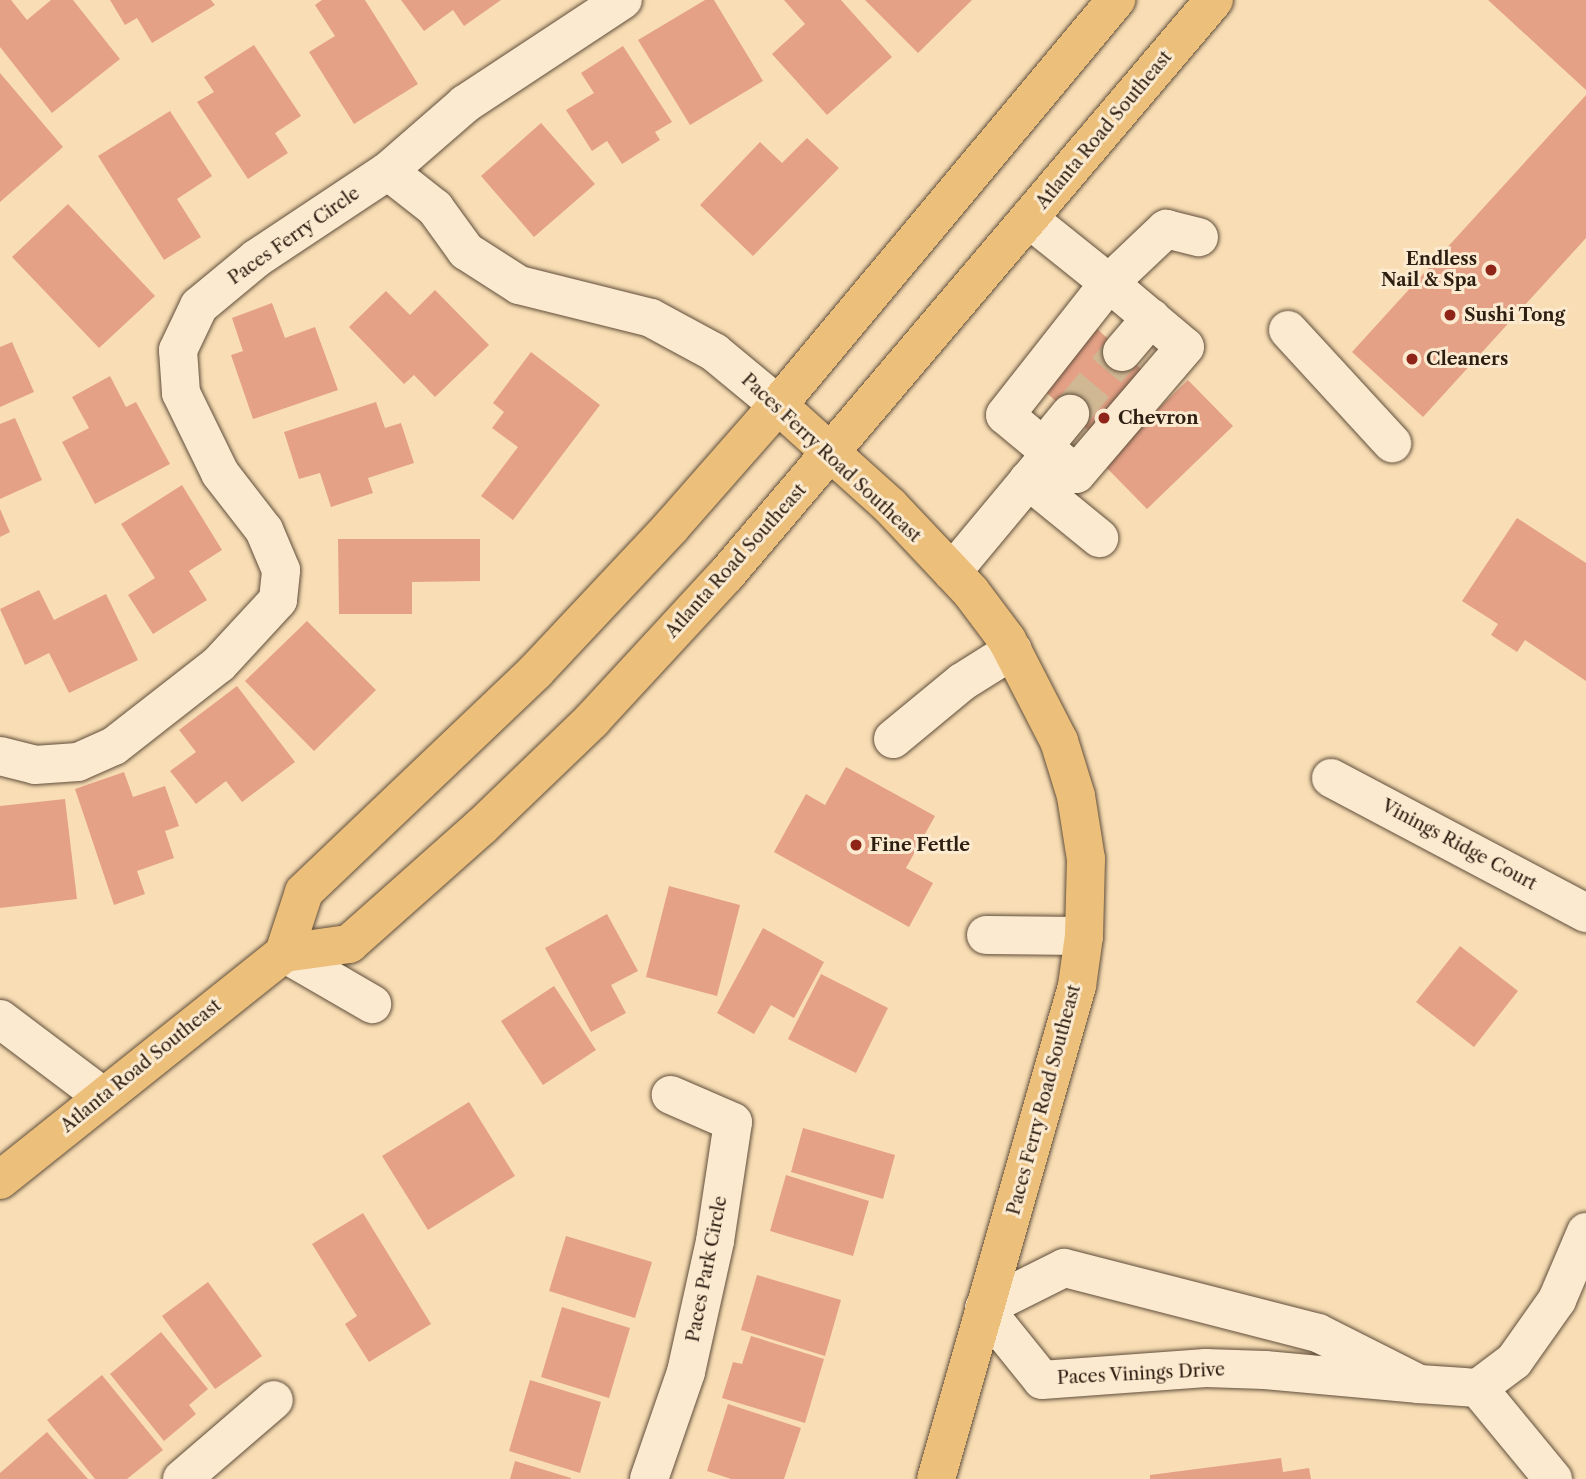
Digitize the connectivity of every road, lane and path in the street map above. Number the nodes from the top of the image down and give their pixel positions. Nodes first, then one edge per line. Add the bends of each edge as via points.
1 (624, 0) edge
2 (1116, 0) edge
3 (1214, 0) edge
4 (388, 171) junction
5 (1029, 219) junction
6 (1199, 237) dead end
7 (1109, 283) junction
8 (1151, 318) junction
9 (1287, 330) dead end
10 (1122, 352) tunnel mouth
11 (778, 405) junction
12 (1070, 414) tunnel mouth
13 (1392, 443) dead end
14 (831, 452) junction
15 (1041, 460) junction
16 (1099, 538) dead end
17 (952, 572) junction
18 (1013, 650) junction
19 (893, 740) dead end
20 (0, 756) edge
21 (1331, 778) dead end
22 (1586, 913) edge
23 (986, 935) dead end
24 (1084, 936) junction
25 (284, 953) junction
26 (372, 1004) dead end
27 (0, 1019) edge
28 (671, 1095) dead end
29 (102, 1097) junction
30 (0, 1180) edge
31 (1586, 1232) edge
32 (984, 1308) junction
33 (1419, 1384) junction
34 (1478, 1388) junction
35 (274, 1400) dead end
36 (181, 1479) edge
37 (649, 1479) edge
38 (936, 1479) edge
39 (1553, 1479) edge

1 - 4 street, Paces Ferry Circle via 465,104
2 - 11 main road
3 - 5 main road, Atlanta Road Southeast
4 - 11 street, Paces Ferry Road Southeast via 435,208 466,251 519,285 651,317 714,352
4 - 20 street, Paces Ferry Circle via 257,258 199,306 178,350 181,393 220,473 264,530 281,570 278,600 219,664 114,746 78,762 35,765
5 - 7 street
5 - 14 main road, Atlanta Road Southeast
6 - 7 street via 1166,229
7 - 8 street
7 - 15 street via 1005,415
8 - 10 street
8 - 15 street via 1185,346 1076,474
9 - 13 street
11 - 14 main road, Paces Ferry Road Southeast
11 - 25 main road via 536,671 304,892
12 - 15 street
14 - 17 main road, Paces Ferry Road Southeast
14 - 25 main road, Atlanta Road Southeast via 726,575 592,720 482,826 349,944
15 - 16 street
15 - 17 street
17 - 18 main road, Paces Ferry Road Southeast
18 - 19 street via 962,682
18 - 24 main road, Paces Ferry Road Southeast via 1059,741 1076,796 1086,859
21 - 22 street, Vinings Ridge Court
23 - 24 street
24 - 32 main road, Paces Ferry Road Southeast via 1077,986 1047,1102
25 - 26 street
25 - 29 main road, Atlanta Road Southeast
27 - 29 street
28 - 37 street, Paces Park Circle via 733,1122 715,1241 686,1372
29 - 30 main road, Atlanta Road Southeast
31 - 34 street via 1557,1300 1514,1361
32 - 33 street, Paces Vinings Drive via 1064,1268 1318,1333
32 - 33 street, Paces Vinings Drive via 1042,1380 1206,1368
32 - 38 main road, Paces Ferry Road Southeast
33 - 34 street, Paces Vinings Drive
34 - 39 street
35 - 36 street

